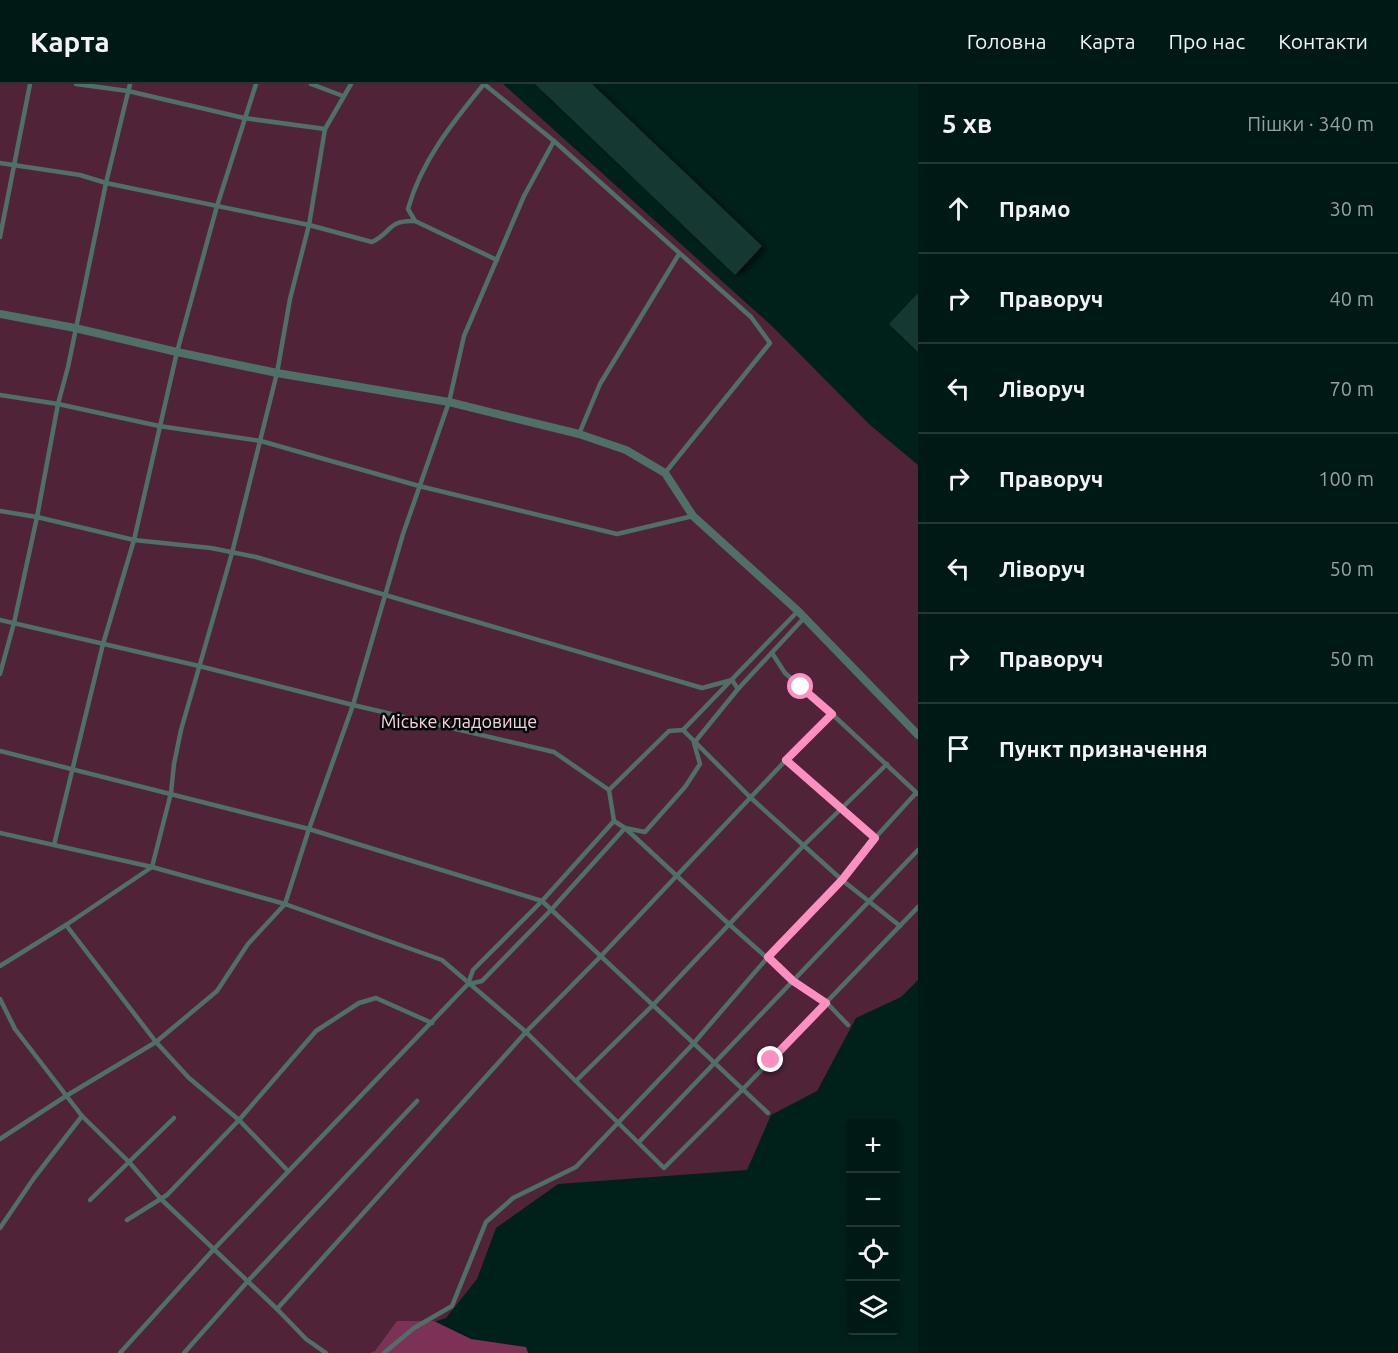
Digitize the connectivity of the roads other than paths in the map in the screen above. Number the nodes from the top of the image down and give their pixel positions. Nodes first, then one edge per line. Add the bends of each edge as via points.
1 (30, 84) edge
2 (76, 84) edge
3 (130, 84) edge
4 (256, 84) edge
5 (311, 84) edge
6 (351, 84) edge
7 (484, 84) edge
8 (128, 91) junction
9 (343, 96) junction
10 (244, 118) junction
11 (325, 129) junction
12 (554, 141) junction
13 (0, 164) edge
14 (13, 166) junction
15 (106, 183) junction
16 (217, 206) junction
17 (415, 221) junction
18 (1, 223) edge
19 (309, 225) junction
20 (0, 237) edge
21 (679, 254) junction
22 (497, 260) junction
23 (0, 314) edge
24 (75, 328) junction
25 (177, 352) junction
26 (277, 373) junction
27 (0, 395) edge
28 (449, 402) junction
29 (58, 404) junction
30 (159, 426) junction
31 (579, 434) junction
32 (261, 441) junction
33 (665, 473) junction
34 (419, 486) junction
35 (0, 511) edge
36 (693, 516) junction
37 (37, 517) junction
38 (134, 540) junction
39 (232, 553) junction
40 (385, 596) junction
41 (801, 615) junction
42 (0, 620) edge
43 (14, 623) junction
44 (103, 644) junction
45 (772, 652) junction
46 (199, 666) junction
47 (0, 674) edge
48 (732, 680) junction
49 (738, 689) junction
50 (353, 705) junction
51 (832, 714) junction
52 (683, 730) junction
53 (918, 735) edge
54 (694, 743) junction
55 (0, 751) edge
56 (786, 760) junction
57 (887, 764) junction
58 (74, 768) junction
59 (609, 790) junction
60 (171, 793) junction
61 (917, 794) edge
62 (751, 798) junction
63 (842, 809) junction
64 (614, 821) junction
65 (625, 828) junction
66 (309, 829) junction
67 (0, 833) edge
68 (875, 838) junction
69 (54, 844) junction
70 (804, 845) junction
71 (918, 850) edge
72 (152, 867) junction
73 (677, 876) junction
74 (842, 880) junction
75 (542, 901) junction
76 (869, 901) junction
77 (285, 904) junction
78 (918, 907) edge
79 (551, 910) junction
80 (66, 925) junction
81 (730, 925) junction
82 (900, 926) junction
83 (601, 956) junction
84 (768, 957) junction
85 (0, 966) edge
86 (793, 981) junction
87 (468, 984) junction
88 (0, 999) edge
89 (826, 1003) junction
90 (652, 1005) junction
91 (432, 1023) junction
92 (848, 1025) dead end
93 (526, 1032) junction
94 (156, 1042) junction
95 (693, 1044) junction
96 (714, 1062) junction
97 (576, 1081) junction
98 (743, 1089) junction
99 (66, 1096) junction
100 (417, 1101) dead end
101 (768, 1113) dead end
102 (82, 1116) junction
103 (174, 1118) dead end
104 (239, 1120) junction
105 (619, 1121) junction
106 (0, 1139) edge
107 (639, 1142) junction
108 (129, 1162) junction
109 (288, 1171) junction
110 (90, 1200) dead end
111 (162, 1200) junction
112 (127, 1220) dead end
113 (0, 1228) edge
114 (214, 1249) junction
115 (248, 1281) junction
116 (277, 1309) junction
117 (120, 1353) edge
118 (184, 1353) edge
119 (326, 1353) edge
120 (384, 1353) edge

1 - 14 lane
2 - 8 lane
3 - 8 lane
4 - 10 lane
5 - 9 lane
6 - 9 lane
7 - 12 lane
7 - 17 lane via 448,128 419,179 408,209
8 - 10 lane
8 - 15 lane
9 - 11 lane
10 - 11 lane
10 - 16 lane
11 - 19 lane
12 - 21 lane
12 - 22 lane via 524,196
13 - 14 lane
14 - 15 lane via 80,175
14 - 18 lane
15 - 16 lane
15 - 24 lane
16 - 19 lane
16 - 25 lane
17 - 19 lane via 393,224 372,242
17 - 22 lane
18 - 20 lane
19 - 26 lane via 290,298
21 - 31 lane via 600,384
21 - 33 lane via 751,317 770,343
22 - 28 lane via 464,336
23 - 24 street
24 - 25 street
24 - 29 lane
25 - 26 street
25 - 30 lane
26 - 28 street
26 - 32 lane
27 - 29 lane
28 - 31 street
28 - 34 lane
29 - 30 lane
29 - 37 lane
30 - 32 lane
30 - 38 lane
31 - 33 street via 626,450
32 - 34 lane
32 - 39 lane
33 - 36 street
34 - 36 lane via 617,534
34 - 40 lane
35 - 37 lane
36 - 41 street
37 - 38 lane
37 - 43 lane
38 - 39 lane
38 - 44 lane
39 - 40 lane
39 - 46 lane
40 - 48 lane via 702,688
40 - 50 lane
41 - 45 lane
41 - 48 lane
41 - 53 street
42 - 43 lane
43 - 44 lane
43 - 47 lane
44 - 46 lane
44 - 58 lane
45 - 49 lane
45 - 51 lane via 785,674
46 - 50 lane
46 - 60 lane via 181,730
48 - 49 lane
48 - 52 lane
49 - 54 lane
50 - 59 lane via 554,752
50 - 66 lane
51 - 56 lane
51 - 57 lane
52 - 54 lane
52 - 59 lane via 669,731
54 - 62 lane
54 - 65 lane via 700,764 685,787 645,832
55 - 58 lane
56 - 62 lane
56 - 63 lane
57 - 61 lane
57 - 63 lane
58 - 60 lane
58 - 69 lane
59 - 64 lane
60 - 66 lane
60 - 72 lane
61 - 68 lane
62 - 70 lane
62 - 73 lane
63 - 68 lane
63 - 70 lane
64 - 65 lane
64 - 75 lane
65 - 73 lane
65 - 79 lane
66 - 75 lane
66 - 77 lane
67 - 69 lane
68 - 74 lane
69 - 72 lane
70 - 74 lane
70 - 81 lane
71 - 76 lane
72 - 77 lane
72 - 80 lane
73 - 81 lane
73 - 83 lane
74 - 76 lane
74 - 84 lane
75 - 79 lane
75 - 87 lane via 473,970
76 - 82 lane
76 - 86 lane
77 - 87 lane via 442,960
77 - 94 lane via 248,944 218,991
78 - 82 lane
79 - 83 lane
79 - 87 lane via 482,981
80 - 85 lane
80 - 94 lane
81 - 84 lane
81 - 90 lane
82 - 89 lane
83 - 90 lane
83 - 93 lane
84 - 86 lane
84 - 95 lane
86 - 89 lane
86 - 96 lane
87 - 91 lane
87 - 93 lane
88 - 99 lane via 15,1029
89 - 92 lane
89 - 98 lane
90 - 95 lane
90 - 97 lane
91 - 104 lane via 376,998 359,1002 316,1031
91 - 109 lane
93 - 97 lane
93 - 116 lane
94 - 99 lane
94 - 104 lane via 189,1078
95 - 96 lane
95 - 105 lane
96 - 98 lane
96 - 107 lane
97 - 105 lane
98 - 101 lane
98 - 107 lane via 664,1168
99 - 102 lane
99 - 106 lane
100 - 115 lane
102 - 108 lane
102 - 113 lane
103 - 108 lane
104 - 109 lane
104 - 111 lane
105 - 107 lane
105 - 120 lane via 576,1167 513,1198 486,1222 452,1306 414,1328
108 - 110 lane
108 - 111 lane
109 - 114 lane
111 - 112 lane
111 - 114 lane
114 - 115 lane
114 - 117 lane
115 - 116 lane
115 - 118 lane
116 - 119 lane

